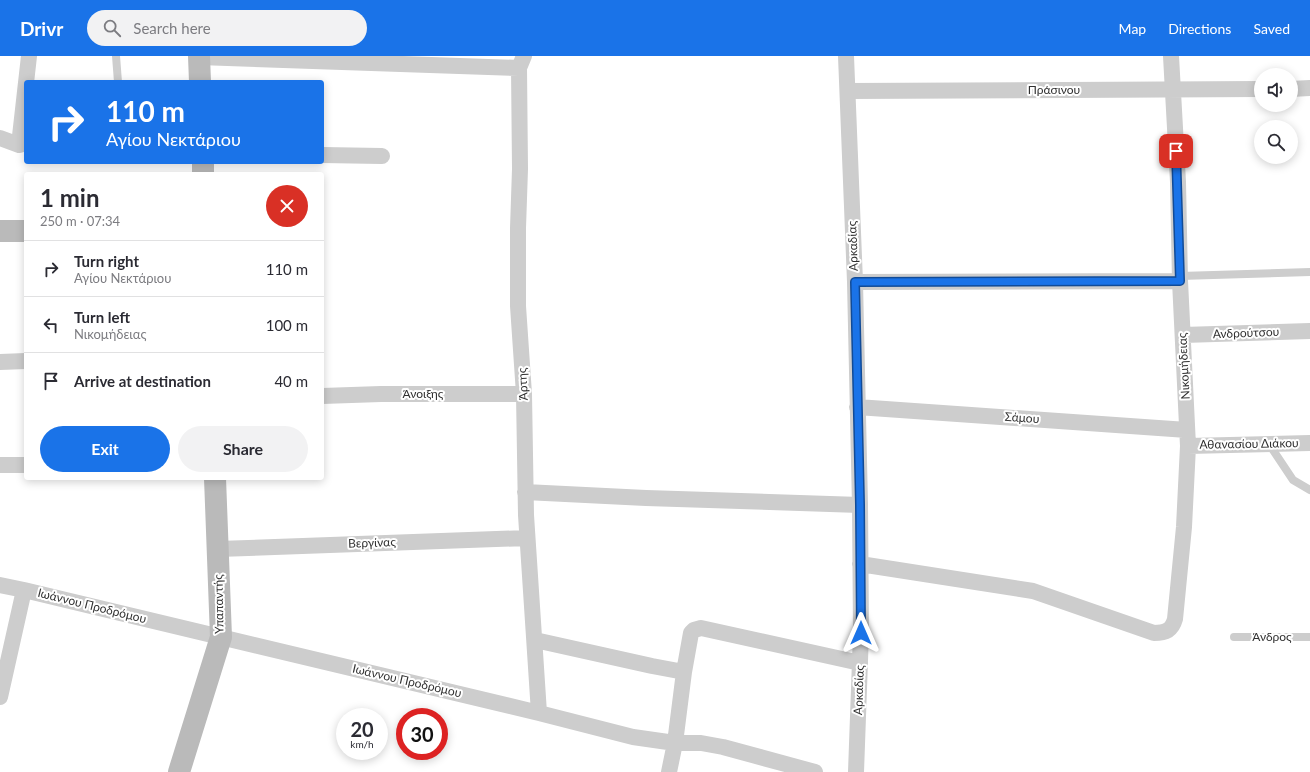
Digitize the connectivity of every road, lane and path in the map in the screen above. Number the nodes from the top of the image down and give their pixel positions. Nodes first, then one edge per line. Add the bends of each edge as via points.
1 (29, 56) edge
2 (116, 56) edge
3 (846, 56) edge
4 (1171, 56) edge
5 (199, 57) edge
6 (522, 62) edge
7 (27, 80) edge
8 (118, 80) edge
9 (200, 80) edge
10 (1310, 88) edge
11 (1173, 89) junction
12 (1254, 89) edge
13 (1298, 89) edge
14 (848, 91) junction
15 (24, 129) edge
16 (0, 138) edge
17 (23, 144) edge
18 (324, 155) edge
19 (382, 156) dead end
20 (0, 231) edge
21 (24, 231) edge
22 (1310, 272) edge
23 (1180, 278) junction
24 (855, 282) junction
25 (1310, 331) edge
26 (1182, 335) junction
27 (24, 361) edge
28 (0, 362) edge
29 (524, 394) junction
30 (324, 396) edge
31 (857, 406) junction
32 (1187, 430) junction
33 (1310, 443) edge
34 (1268, 444) junction
35 (1188, 446) junction
36 (0, 465) edge
37 (24, 465) edge
38 (215, 480) edge
39 (1310, 490) edge
40 (525, 492) junction
41 (860, 505) junction
42 (527, 538) junction
43 (218, 549) junction
44 (860, 564) junction
45 (0, 585) edge
46 (24, 590) junction
47 (221, 637) junction
48 (1234, 637) dead end
49 (1310, 637) edge
50 (535, 640) junction
51 (860, 663) junction
52 (684, 672) junction
53 (0, 697) edge
54 (539, 712) junction
55 (675, 743) junction
56 (179, 772) edge
57 (669, 772) edge
58 (815, 772) edge
59 (856, 772) edge

1 - 7 street
2 - 8 lane
3 - 14 street, Αρκαδίας
4 - 11 street, Νικομήδειας
5 - 6 street
5 - 9 street
6 - 29 street, Άρτης via 518,282
10 - 13 street
11 - 12 street, Πράσινου
11 - 14 street, Πράσινου
11 - 23 street, Νικομήδειας
14 - 24 street, Αρκαδίας
15 - 17 street
16 - 17 street
18 - 19 street
20 - 21 street
22 - 23 lane
23 - 24 street
23 - 26 street, Νικομήδειας
24 - 31 street, Αρκαδίας
25 - 26 street, Ανδρούτσου
26 - 32 street, Νικομήδειας
27 - 28 street
29 - 30 street, Άνοιξης
29 - 40 street, Άρτης
31 - 32 street, Σάμου
31 - 41 street, Αρκαδίας
32 - 35 street, Νικομήδειας
33 - 34 street, Αθανασίου Διάκου
34 - 35 street, Αθανασίου Διάκου
34 - 39 lane via 1293,480
35 - 44 street, Νικομήδειας via 1184,527 1175,619 1168,631 1154,633 1033,591
36 - 37 street
38 - 43 street, Υπαπαντής
40 - 41 street
40 - 42 street, Άρτης
41 - 44 street, Αρκαδίας
42 - 43 street, Βεργίνας
42 - 50 street, Άρτης
43 - 47 street, Υπαπαντής
44 - 51 street, Αρκαδίας
45 - 46 street, Ιωάννου Προδρόμου
46 - 47 street, Ιωάννου Προδρόμου
46 - 53 street
47 - 54 street, Ιωάννου Προδρόμου
47 - 56 street, Υπαπαντής
48 - 49 lane, Άνδρος
50 - 52 street
50 - 54 street, Άρτης
51 - 52 street via 702,628 691,633
51 - 59 street, Αρκαδίας
52 - 55 street
54 - 55 street, Ιωάννου Προδρόμου via 634,737
55 - 57 street
55 - 58 street, Ιωάννου Προδρόμου via 706,744 735,749

